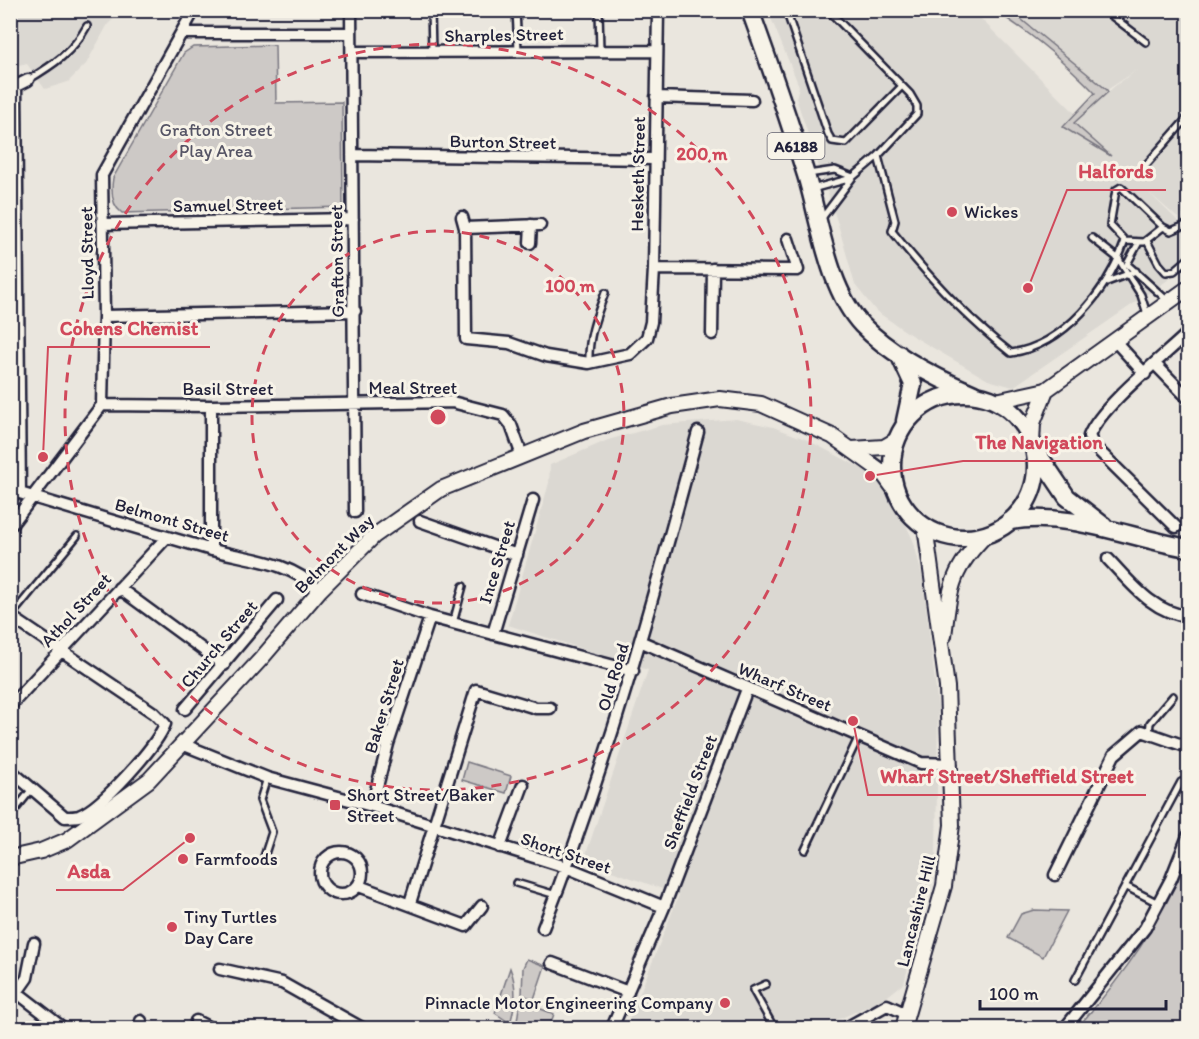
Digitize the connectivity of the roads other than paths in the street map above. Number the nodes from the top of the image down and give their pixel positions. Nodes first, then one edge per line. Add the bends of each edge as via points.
1 (194, 10) edge
2 (351, 10) edge
3 (431, 10) edge
4 (516, 10) edge
5 (599, 10) edge
6 (658, 10) edge
7 (750, 10) edge
8 (786, 10) edge
9 (828, 10) edge
10 (1104, 10) edge
11 (87, 26) dead end
12 (181, 33) junction
13 (351, 33) junction
14 (1146, 42) dead end
15 (518, 50) junction
16 (600, 51) junction
17 (657, 51) junction
18 (352, 52) junction
19 (432, 52) junction
20 (28, 80) joint
21 (902, 86) junction
22 (656, 97) junction
23 (752, 100) dead end
24 (1188, 117) edge
25 (352, 156) junction
26 (878, 156) junction
27 (654, 159) junction
28 (1145, 166) dead end
29 (853, 177) junction
30 (808, 182) junction
31 (462, 217) dead end
32 (353, 219) junction
33 (819, 222) junction
34 (103, 224) junction
35 (1188, 224) edge
36 (1163, 227) junction
37 (465, 228) junction
38 (1092, 238) dead end
39 (788, 239) dead end
40 (1148, 240) junction
41 (1125, 241) junction
42 (530, 243) dead end
43 (1138, 244) junction
44 (1188, 259) edge
45 (1119, 260) junction
46 (1127, 264) junction
47 (654, 269) junction
48 (713, 269) junction
49 (1136, 271) junction
50 (1127, 276) junction
51 (1107, 282) junction
52 (1188, 288) edge
53 (604, 293) dead end
54 (1170, 303) junction
55 (355, 311) junction
56 (105, 316) junction
57 (1149, 319) junction
58 (1188, 333) edge
59 (712, 334) dead end
60 (1115, 341) junction
61 (899, 354) junction
62 (589, 363) junction
63 (1155, 364) junction
64 (1145, 374) junction
65 (1046, 390) junction
66 (974, 394) junction
67 (1188, 398) edge
68 (996, 401) junction
69 (102, 405) junction
70 (354, 405) junction
71 (211, 406) junction
72 (904, 424) junction
73 (698, 432) dead end
74 (896, 440) junction
75 (1033, 446) junction
76 (852, 449) junction
77 (520, 450) dead end
78 (15, 491) edge
79 (897, 493) junction
80 (31, 496) junction
81 (533, 500) dead end
82 (356, 512) dead end
83 (420, 521) dead end
84 (1010, 521) junction
85 (12, 524) dead end
86 (925, 526) junction
87 (1176, 527) dead end
88 (1108, 529) junction
89 (987, 534) junction
90 (77, 536) dead end
91 (167, 537) junction
92 (1188, 549) edge
93 (211, 550) junction
94 (517, 555) junction
95 (1108, 559) dead end
96 (463, 586) dead end
97 (119, 588) junction
98 (320, 590) junction
99 (362, 594) dead end
100 (277, 600) dead end
101 (11, 616) edge
102 (1188, 616) edge
103 (430, 617) junction
104 (453, 623) junction
105 (493, 634) junction
106 (642, 642) junction
107 (62, 650) junction
108 (941, 658) junction
109 (224, 664) junction
110 (633, 671) junction
111 (747, 689) junction
112 (1173, 696) dead end
113 (10, 706) edge
114 (550, 708) dead end
115 (185, 709) dead end
116 (1149, 733) junction
117 (859, 736) junction
118 (182, 744) junction
119 (1188, 747) edge
120 (951, 764) junction
121 (10, 770) edge
122 (267, 778) junction
123 (1181, 782) dead end
124 (523, 785) dead end
125 (32, 789) junction
126 (372, 806) junction
127 (10, 816) edge
128 (434, 826) junction
129 (1188, 836) edge
130 (500, 847) junction
131 (804, 850) dead end
132 (10, 858) edge
133 (263, 860) dead end
134 (566, 867) junction
135 (1055, 875) dead end
136 (516, 883) dead end
137 (359, 886) junction
138 (1125, 886) junction
139 (556, 895) junction
140 (410, 903) junction
141 (1158, 903) junction
142 (482, 906) dead end
143 (664, 907) junction
144 (543, 928) dead end
145 (34, 943) dead end
146 (552, 963) dead end
147 (220, 969) dead end
148 (1075, 980) dead end
149 (766, 984) dead end
150 (628, 992) junction
151 (13, 994) edge
152 (907, 1014) junction
153 (196, 1021) dead end
154 (63, 1029) edge
155 (210, 1029) edge
156 (362, 1029) edge
157 (612, 1029) edge
158 (774, 1029) edge
159 (846, 1029) edge
160 (903, 1029) edge
161 (1065, 1029) edge

1 - 12 street, Lloyd Street
2 - 13 street, Grafton Street
3 - 19 lane
4 - 15 lane
5 - 16 lane
6 - 17 street, Hesketh Street
7 - 30 main road, A6188
8 - 21 lane via 832,141 846,143
9 - 21 lane
10 - 14 lane
11 - 20 lane via 67,54
12 - 13 street
12 - 34 street, Lloyd Street via 102,176
13 - 18 street, Grafton Street
15 - 16 street, Sharples Street
15 - 19 street, Sharples Street
16 - 17 street, Sharples Street
17 - 22 street, Hesketh Street
18 - 19 street, Sharples Street
18 - 25 street, Grafton Street
20 - 78 street via 16,86
21 - 26 lane via 917,106 917,114
22 - 23 street
22 - 27 street, Hesketh Street
24 - 28 lane
25 - 27 street, Burton Street
25 - 32 street, Grafton Street
26 - 29 lane
26 - 51 lane via 896,221 892,231 914,259 1011,353 1031,350 1078,317
27 - 47 street, Hesketh Street
29 - 30 lane
29 - 30 lane via 835,170
29 - 33 lane
30 - 33 main road, A6188
31 - 37 street
32 - 34 street, Samuel Street
32 - 55 street, Grafton Street
33 - 61 main road, A6188 via 837,283 859,321
34 - 56 street, Lloyd Street
35 - 36 lane via 1171,231
36 - 40 lane
36 - 41 lane via 1121,187 1116,190 1110,225
37 - 42 street via 535,225
37 - 62 street via 466,344 509,343 546,356
38 - 45 lane
39 - 48 street via 799,275
40 - 43 lane
40 - 44 lane via 1166,272 1174,271
41 - 43 lane
41 - 45 lane
43 - 46 lane
45 - 46 lane
45 - 50 lane
45 - 51 lane
46 - 49 lane
47 - 48 street
47 - 62 street, Hesketh Street via 651,322 646,338 630,354
48 - 59 street
49 - 50 lane
49 - 54 lane
50 - 51 lane
50 - 57 lane via 1141,295
52 - 54 street
53 - 62 lane via 588,346
54 - 57 street
55 - 56 street
55 - 70 street, Grafton Street
56 - 69 street, Lloyd Street
57 - 60 street
58 - 63 street
60 - 64 street
60 - 65 street
61 - 66 main road, A6188
61 - 72 main road, A6188 via 912,384
63 - 64 street
63 - 67 street
64 - 87 street via 1093,426 1089,436 1094,446
65 - 68 street
65 - 75 street via 1035,416
66 - 68 main road
66 - 72 main road via 935,399
68 - 75 main road via 1013,413
69 - 71 street, Basil Street
69 - 80 street
70 - 71 street, Basil Street
70 - 77 street, Meal Street via 452,402 489,410 503,415 511,425
70 - 82 street, Grafton Street
71 - 93 street
72 - 74 main road
73 - 106 street, Old Road
74 - 76 street via 884,447
74 - 79 main road via 892,456
75 - 84 main road via 1033,488
75 - 88 main road via 1068,497
76 - 79 street, Belmont Way via 881,471
76 - 98 street, Belmont Way via 793,416 761,404 720,399 672,406 584,431 441,489 374,536
78 - 80 street, Belmont Street
79 - 86 main road via 906,509
80 - 85 street
80 - 91 street, Belmont Street
81 - 94 street, Ince Street
83 - 94 street
84 - 88 main road via 1036,517
84 - 89 main road
86 - 89 main road via 944,535 966,538
86 - 108 street, Lancashire Hill
88 - 92 main road
89 - 108 street, Lancashire Hill via 966,554 954,574
90 - 101 lane
91 - 93 street, Belmont Street
91 - 97 street, Athol Street
93 - 98 street, Belmont Street via 283,566
94 - 105 street, Ince Street
95 - 102 street via 1152,603 1175,615
96 - 104 lane
97 - 107 street, Athol Street
97 - 109 street
98 - 118 street, Belmont Way
99 - 103 street
100 - 109 street, Church Street
101 - 107 street
103 - 104 street
103 - 126 street, Baker Street
104 - 105 street
105 - 110 street
106 - 110 street, Old Road
106 - 111 street, Wharf Street
107 - 113 street, Athol Street
107 - 125 street via 165,724 125,776 78,816 65,817
108 - 120 street, Lancashire Hill via 947,687
109 - 115 street, Church Street
110 - 134 street, Old Road
111 - 117 street, Wharf Street
111 - 143 street, Sheffield Street
112 - 116 lane via 1150,723
114 - 128 street via 536,708 476,690
116 - 119 street
116 - 135 street via 1142,731 1114,754
117 - 120 street, Wharf Street via 921,763
117 - 131 lane
118 - 122 street, Short Street
118 - 132 street, Belmont Way via 149,780 67,840
120 - 152 street, Lancashire Hill via 952,825 947,874
121 - 125 street
122 - 126 street, Short Street
122 - 133 lane via 260,800 273,832
123 - 138 lane
124 - 130 street
125 - 127 lane
126 - 128 street, Short Street
128 - 130 street, Short Street
128 - 140 street
129 - 141 street
130 - 134 street, Short Street
134 - 139 street, Old Road
134 - 143 street, Short Street
136 - 139 lane
137 - 137 street via 347,894 328,891 319,874 321,864 332,852 350,854 362,867
137 - 140 street
138 - 141 lane
138 - 148 lane
139 - 144 street, Old Road
140 - 142 street via 466,926
141 - 161 street via 1145,928
143 - 150 street, Sheffield Street
145 - 151 street via 27,978
146 - 150 street
147 - 156 street via 282,983
149 - 158 lane via 753,990
150 - 157 street, Sheffield Street
151 - 154 street
152 - 159 street via 887,1005
152 - 160 street, Lancashire Hill
153 - 155 street

